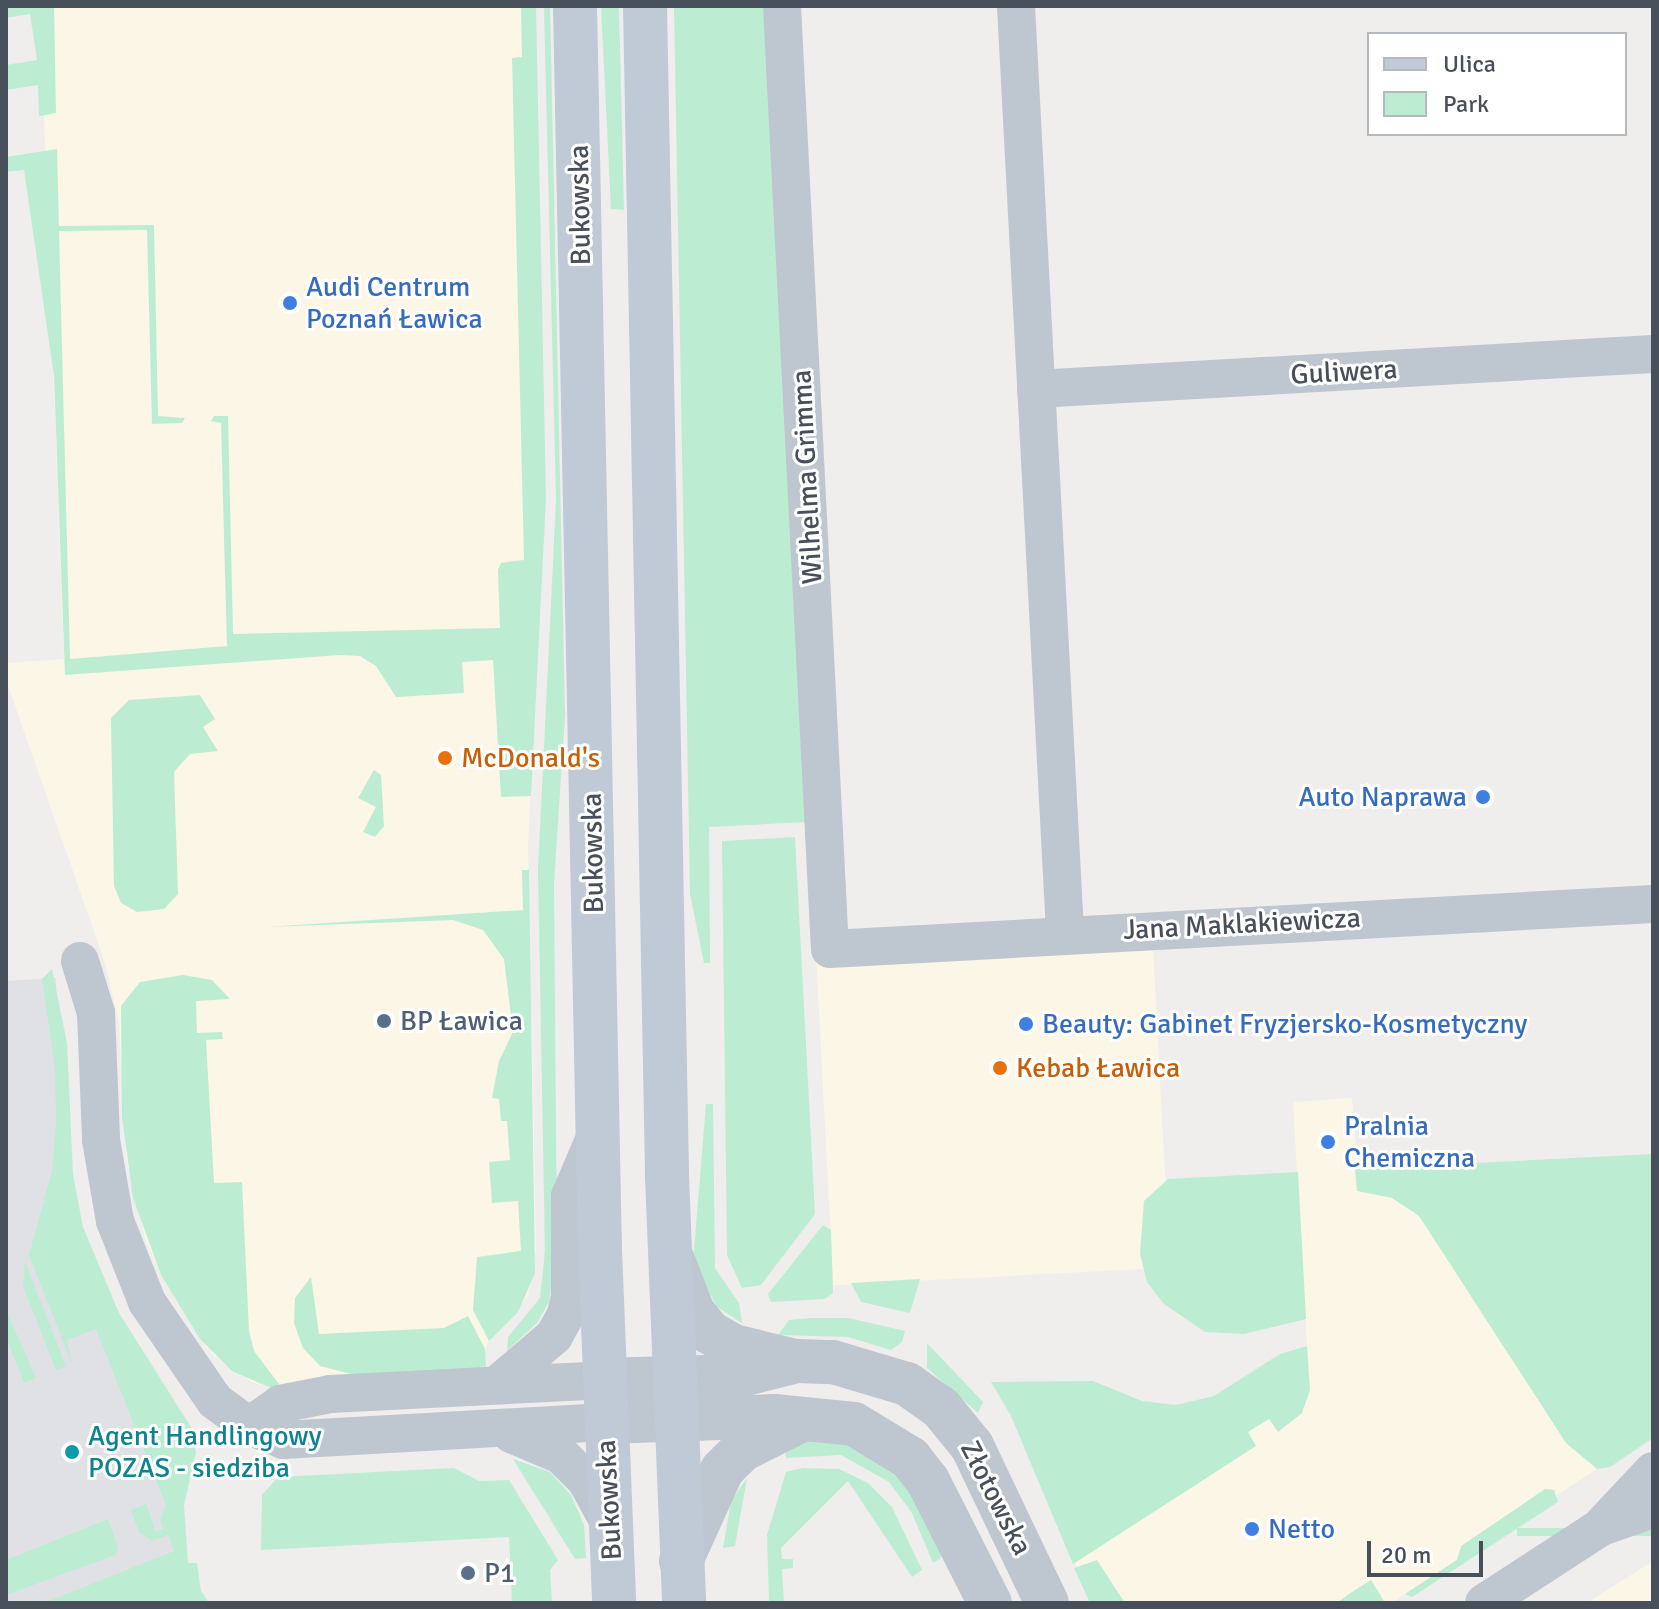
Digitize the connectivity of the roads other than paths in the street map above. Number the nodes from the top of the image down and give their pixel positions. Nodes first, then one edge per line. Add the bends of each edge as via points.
1 (575, 6) edge
2 (645, 6) edge
3 (782, 6) edge
4 (1016, 6) edge
5 (1653, 354) edge
6 (1036, 389) junction
7 (1653, 904) edge
8 (1065, 933) junction
9 (830, 949) joint
10 (80, 961) dead end
11 (597, 1133) junction
12 (669, 1253) junction
13 (797, 1361) junction
14 (498, 1384) junction
15 (675, 1398) junction
16 (604, 1401) junction
17 (809, 1417) junction
18 (249, 1426) junction
19 (500, 1431) junction
20 (1653, 1471) edge
21 (1653, 1509) edge
22 (610, 1524) junction
23 (1601, 1527) junction
24 (682, 1582) edge
25 (614, 1603) edge
26 (990, 1603) edge
27 (1047, 1603) edge
28 (1484, 1603) edge

1 - 11 main road, Bukowska
2 - 12 main road
3 - 9 street, Wilhelma Grimma
4 - 6 street
5 - 6 street, Guliwera
6 - 8 street
7 - 8 street, Jana Maklakiewicza
8 - 9 street, Jana Maklakiewicza
10 - 18 street via 98,1029 104,1170 133,1274 198,1382
11 - 14 street via 570,1196 566,1314 554,1336
11 - 16 main road, Bukowska
12 - 13 street, Złotowska via 693,1312 709,1332 733,1346
12 - 15 main road
13 - 15 street, Złotowska
13 - 27 street, Złotowska via 862,1366 907,1384 941,1408 987,1471
14 - 16 street
14 - 18 street via 301,1398 280,1404
15 - 16 street, Złotowska
15 - 17 street, Złotowska
15 - 24 main road
16 - 19 street
16 - 22 main road, Bukowska
17 - 24 street via 742,1450 722,1470
17 - 26 street, Złotowska via 854,1424 910,1458 945,1510
18 - 19 street via 298,1440
19 - 22 street via 561,1455 586,1480
20 - 23 street
21 - 23 street
22 - 25 main road, Bukowska
23 - 28 street

